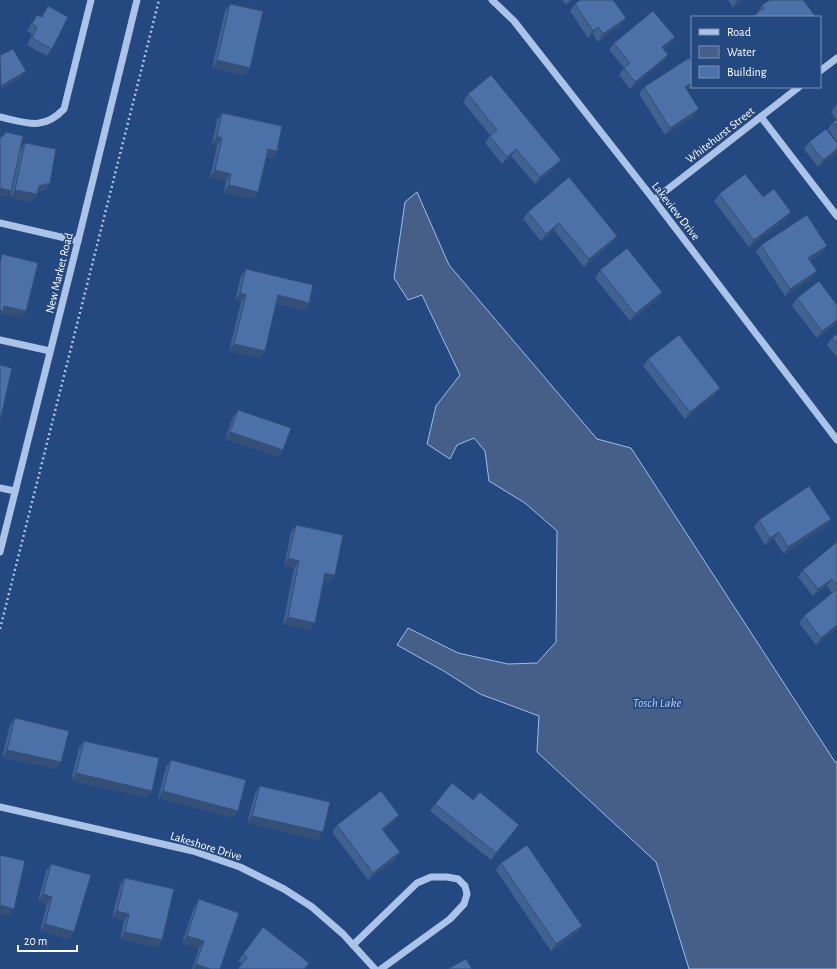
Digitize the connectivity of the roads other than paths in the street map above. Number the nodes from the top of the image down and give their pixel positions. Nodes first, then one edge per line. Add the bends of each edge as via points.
1 (92, 0) edge
2 (137, 0) edge
3 (492, 0) edge
4 (837, 58) edge
5 (821, 70) edge
6 (798, 88) edge
7 (0, 117) edge
8 (760, 117) junction
9 (654, 200) junction
10 (837, 216) edge
11 (0, 223) edge
12 (78, 241) junction
13 (0, 340) edge
14 (50, 351) junction
15 (837, 440) edge
16 (0, 488) edge
17 (15, 491) junction
18 (0, 552) edge
19 (0, 807) edge
20 (353, 945) junction
21 (375, 969) edge
22 (381, 969) edge

1 - 7 street via 64,109 47,122 34,123
2 - 12 street, New Market Road
3 - 9 street, Lakeview Drive via 514,21
4 - 5 street
6 - 8 street, Whitehurst Street
8 - 9 street, Whitehurst Street
8 - 10 street
9 - 15 street, Lakeview Drive
11 - 12 street
12 - 14 street, New Market Road
13 - 14 street
14 - 17 street, New Market Road
16 - 17 street
17 - 18 street, New Market Road
19 - 20 street, Lakeshore Drive via 192,851 240,867 284,889 312,907
20 - 21 street, Lakeshore Drive
20 - 22 street via 417,883 431,877 458,879 468,894 464,904 450,919

